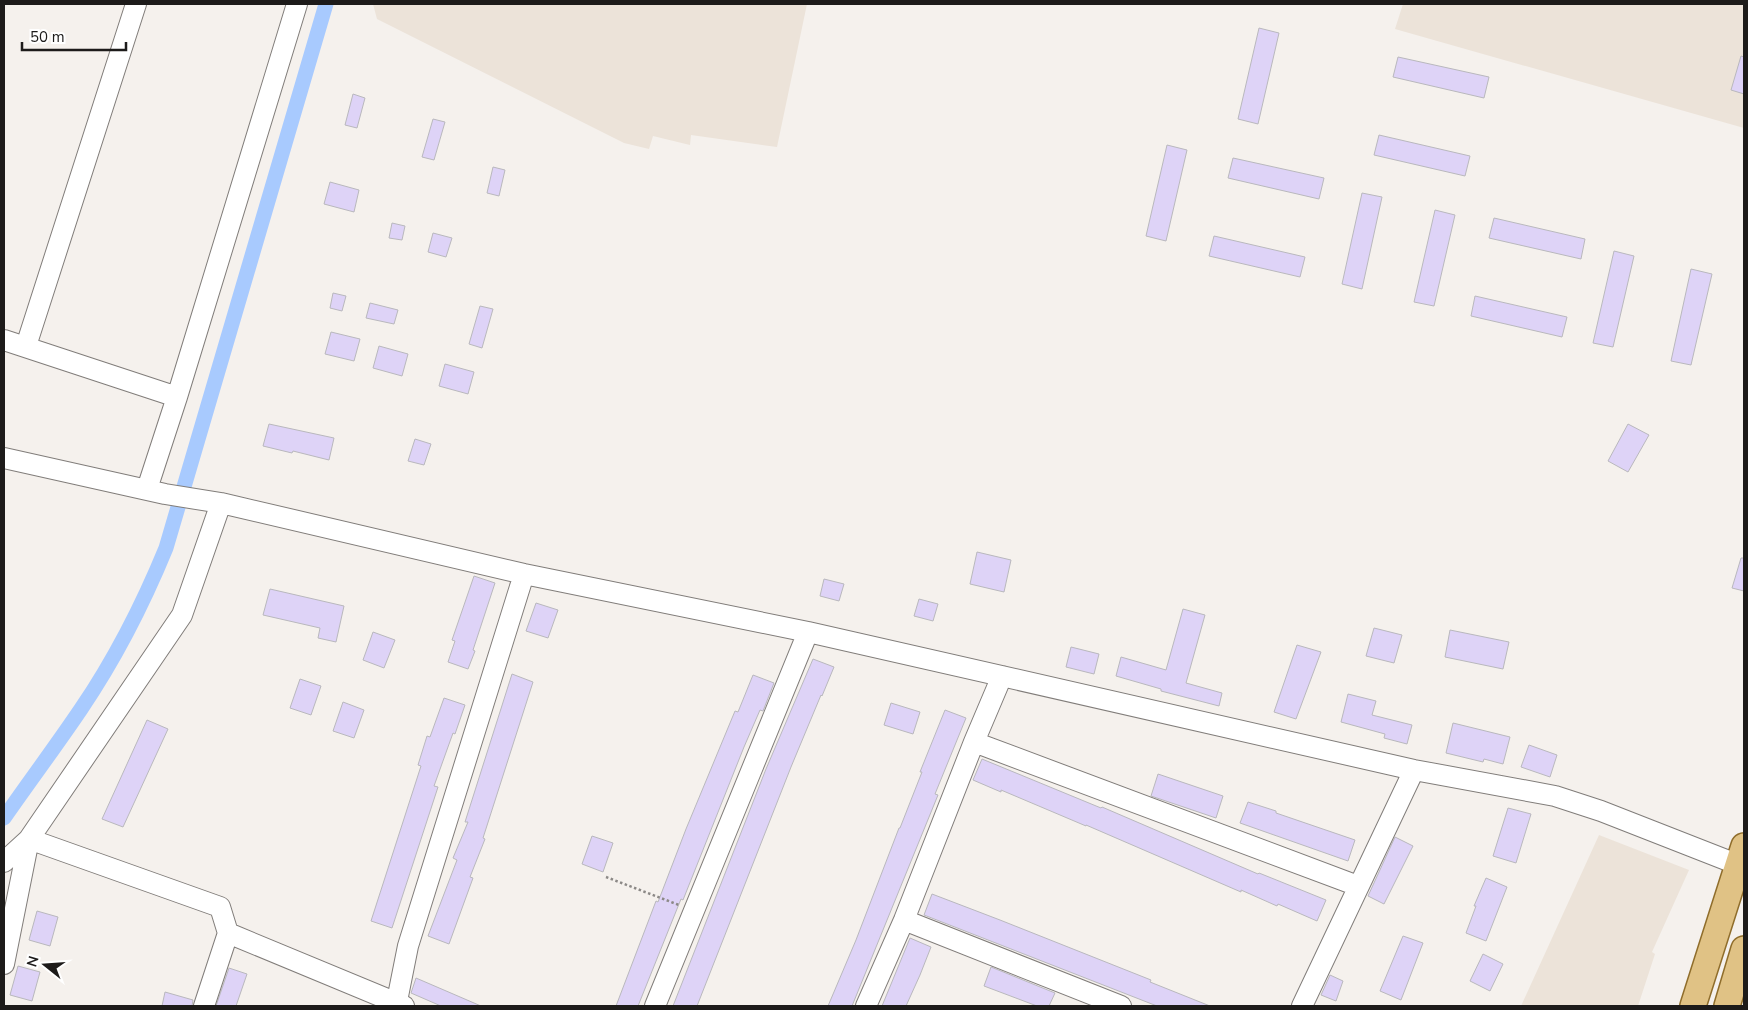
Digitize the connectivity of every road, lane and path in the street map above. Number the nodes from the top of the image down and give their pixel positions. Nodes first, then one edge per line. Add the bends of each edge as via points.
1 (136, 4) edge
2 (297, 4) edge
3 (4, 340) edge
4 (26, 346) junction
5 (177, 396) junction
6 (4, 458) edge
7 (156, 491) junction
8 (214, 502) junction
9 (524, 574) junction
10 (808, 632) junction
11 (1002, 676) junction
12 (974, 742) junction
13 (1414, 770) junction
14 (29, 839) junction
15 (1742, 856) edge
16 (4, 862) edge
17 (606, 876) dead end
18 (1358, 886) junction
19 (694, 910) junction
20 (904, 920) junction
21 (228, 934) junction
22 (1744, 949) edge
23 (4, 964) edge
24 (399, 1005) edge
25 (204, 1006) edge
26 (655, 1006) edge
27 (866, 1006) edge
28 (1121, 1006) edge
29 (1302, 1006) edge
30 (1693, 1006) edge
31 (1727, 1006) edge

1 - 4 street
2 - 5 street
3 - 4 street
4 - 5 street
5 - 7 street
6 - 7 street
7 - 8 street
8 - 9 street
8 - 14 street via 182,615
9 - 10 street
9 - 24 street via 408,946
10 - 11 street
10 - 19 street
11 - 12 street
11 - 13 street
12 - 18 street
12 - 20 street
13 - 15 street via 1555,796
13 - 18 street
14 - 16 street
14 - 21 street via 220,907
14 - 23 street
15 - 30 main road
17 - 19 path
18 - 29 street
19 - 26 street
20 - 27 street
20 - 28 street
21 - 24 street
21 - 25 street
22 - 31 main road

